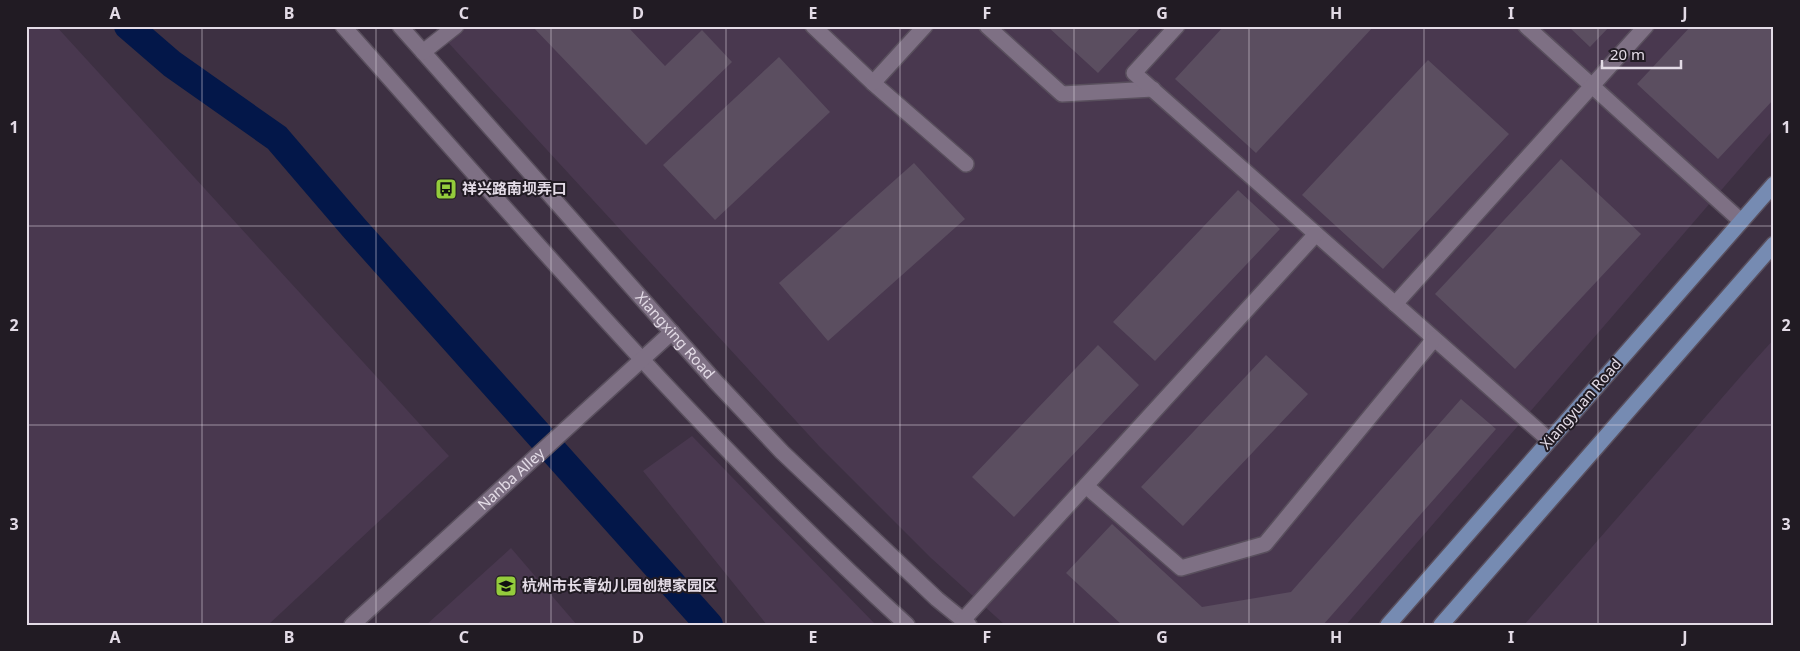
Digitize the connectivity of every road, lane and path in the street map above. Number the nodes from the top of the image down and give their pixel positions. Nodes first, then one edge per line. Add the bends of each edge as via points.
1 (343, 26) edge
2 (400, 26) edge
3 (456, 26) edge
4 (812, 26) edge
5 (925, 26) edge
6 (987, 26) edge
7 (1177, 26) edge
8 (1526, 26) edge
9 (1646, 26) edge
10 (423, 52) junction
11 (873, 83) junction
12 (1153, 89) junction
13 (966, 164) dead end
14 (1774, 184) edge
15 (1741, 221) junction
16 (1316, 234) junction
17 (1774, 244) edge
18 (1395, 304) junction
19 (672, 332) junction
20 (1434, 339) junction
21 (642, 360) junction
22 (1549, 440) junction
23 (1086, 486) junction
24 (966, 622) edge
25 (352, 625) edge
26 (907, 625) edge
27 (1388, 625) edge
28 (1441, 625) edge

1 - 21 street
2 - 10 street, Xiangxing Road
3 - 10 street
4 - 11 street
5 - 11 street
6 - 12 street via 1062,94
7 - 12 street via 1134,73
8 - 15 street
9 - 18 street
10 - 19 street, Xiangxing Road
11 - 13 street
12 - 16 street
14 - 15 main road, Xiangyuan Road
15 - 22 main road, Xiangyuan Road
16 - 18 street
16 - 23 street
17 - 28 main road
18 - 20 street
19 - 21 street, Nanba Alley
19 - 24 street, Xiangxing Road via 782,452 937,599
20 - 22 street
20 - 23 street via 1265,544 1181,568
21 - 25 street, Nanba Alley
21 - 26 street via 789,513
22 - 27 main road, Xiangyuan Road
23 - 24 street

